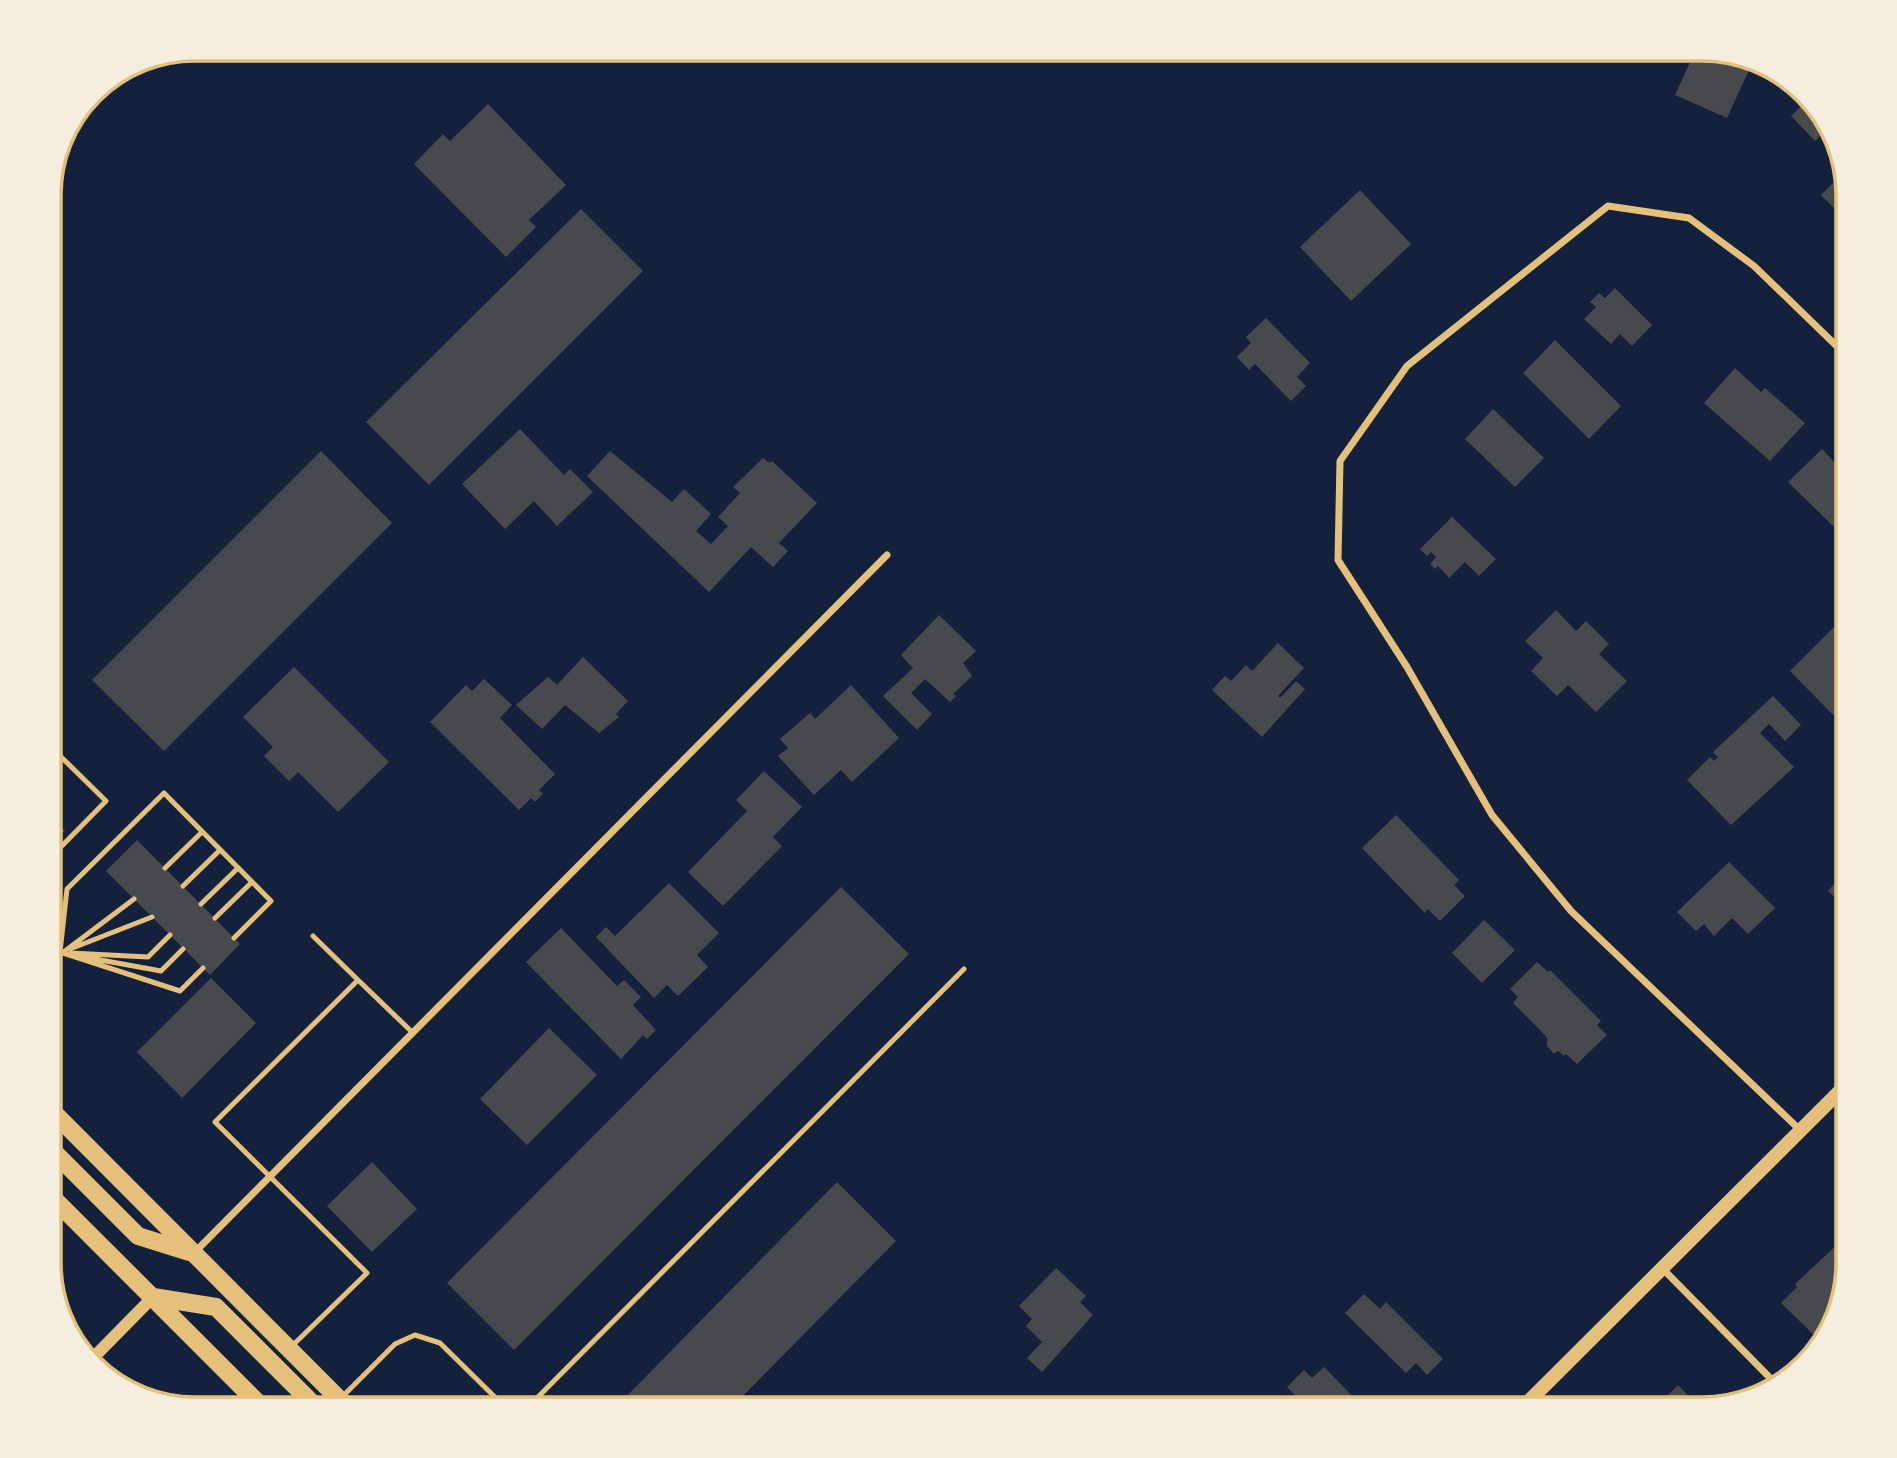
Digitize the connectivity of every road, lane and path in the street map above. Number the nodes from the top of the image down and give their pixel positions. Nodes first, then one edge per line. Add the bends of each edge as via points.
1 (1836, 345) edge
2 (887, 555) dead end
3 (62, 758) edge
4 (202, 832) junction
5 (62, 846) edge
6 (220, 849) junction
7 (165, 868) dead end
8 (238, 868) junction
9 (251, 882) junction
10 (183, 886) dead end
11 (134, 899) dead end
12 (201, 904) dead end
13 (152, 917) dead end
14 (215, 918) dead end
15 (62, 934) edge
16 (170, 935) dead end
17 (313, 936) dead end
18 (234, 938) dead end
19 (183, 949) dead end
20 (62, 951) edge
21 (62, 951) edge
22 (62, 952) edge
23 (62, 952) edge
24 (62, 953) edge
25 (203, 968) dead end
26 (964, 969) dead end
27 (358, 980) junction
28 (412, 1032) junction
29 (1836, 1095) edge
30 (62, 1121) edge
31 (1801, 1130) junction
32 (62, 1160) edge
33 (268, 1176) junction
34 (62, 1207) edge
35 (193, 1253) junction
36 (1663, 1269) junction
37 (153, 1297) junction
38 (289, 1349) junction
39 (97, 1354) edge
40 (1770, 1378) edge
41 (252, 1397) edge
42 (306, 1397) edge
43 (337, 1397) edge
44 (350, 1397) edge
45 (495, 1397) edge
46 (538, 1397) edge
47 (1533, 1397) edge

1 - 31 street via 1754,266 1689,218 1608,206 1407,366 1340,461 1338,560 1407,667 1492,816 1571,911
2 - 28 street
3 - 5 lane via 106,801
4 - 6 lane
4 - 7 lane
4 - 15 lane via 164,793 67,890
6 - 8 lane
6 - 10 lane
8 - 9 lane
8 - 12 lane
9 - 14 lane
9 - 18 lane via 271,901
11 - 20 lane
13 - 21 lane
16 - 22 lane via 148,957
17 - 27 lane
19 - 23 lane via 161,971
24 - 25 lane via 180,991
26 - 46 lane
27 - 28 lane
27 - 33 lane via 215,1122
28 - 33 street
29 - 31 main road
30 - 35 main road
31 - 36 main road
32 - 35 main road via 138,1236
33 - 35 street
33 - 38 lane via 367,1273
34 - 37 main road
35 - 38 main road
36 - 40 street
36 - 47 main road
37 - 39 street
37 - 41 main road
37 - 42 main road via 216,1307
38 - 43 main road
44 - 45 lane via 395,1344 415,1335 440,1343

